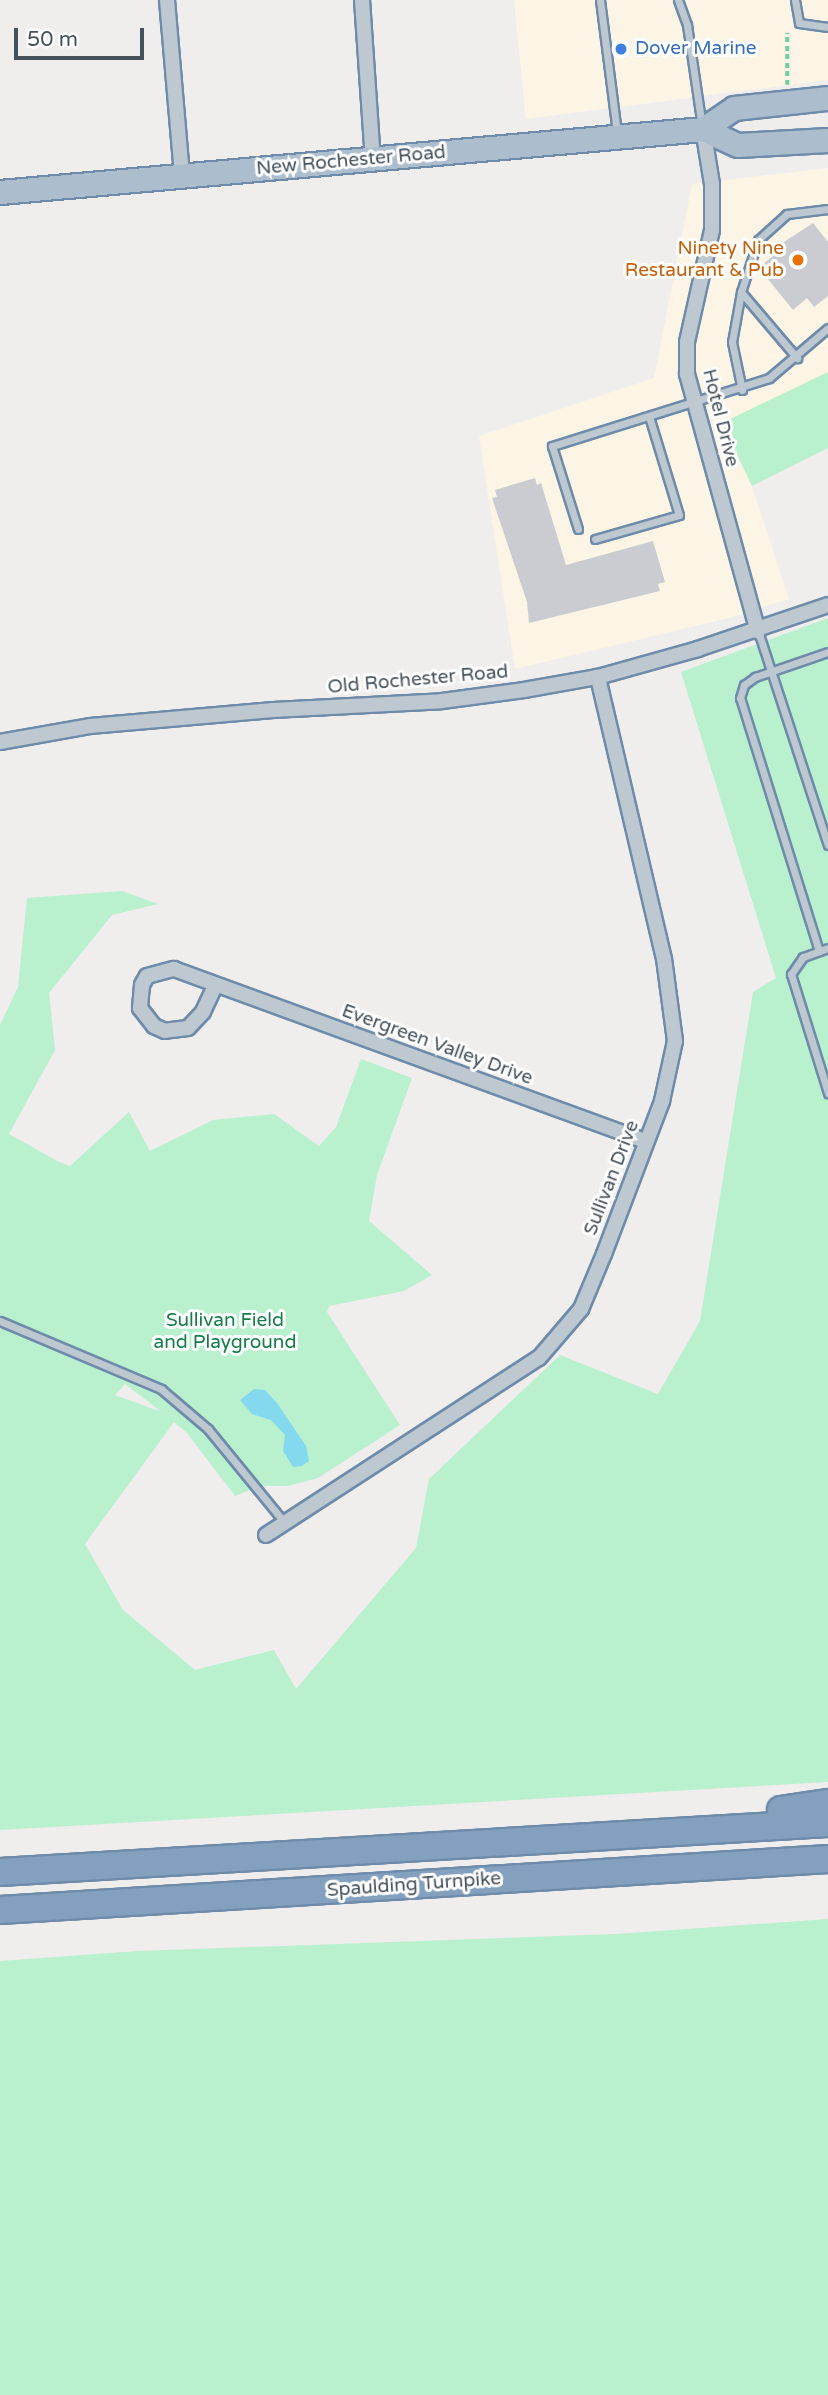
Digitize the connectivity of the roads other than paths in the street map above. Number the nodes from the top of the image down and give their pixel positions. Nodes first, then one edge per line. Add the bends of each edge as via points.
1 (167, 0) edge
2 (362, 0) edge
3 (600, 0) edge
4 (678, 0) edge
5 (795, 0) edge
6 (828, 27) edge
7 (828, 98) edge
8 (703, 129) junction
9 (617, 137) junction
10 (828, 139) edge
11 (373, 160) junction
12 (182, 176) junction
13 (0, 192) edge
14 (828, 209) edge
15 (741, 292) junction
16 (828, 328) edge
17 (797, 358) junction
18 (742, 390) junction
19 (694, 401) junction
20 (649, 416) junction
21 (578, 528) dead end
22 (594, 539) dead end
23 (828, 605) edge
24 (758, 631) junction
25 (828, 652) edge
26 (772, 671) junction
27 (598, 677) junction
28 (0, 742) edge
29 (828, 845) edge
30 (828, 948) edge
31 (819, 951) junction
32 (215, 986) junction
33 (828, 1093) edge
34 (645, 1141) junction
35 (0, 1321) edge
36 (284, 1522) junction
37 (266, 1535) dead end
38 (828, 1803) edge
39 (828, 1823) edge
40 (705, 1830) junction
41 (828, 1859) edge
42 (0, 1872) edge
43 (0, 1910) edge

1 - 12 street
2 - 11 street
3 - 9 lane
4 - 8 lane via 687,24
5 - 6 lane via 799,23
7 - 8 main road, New Rochester Road via 734,108
8 - 9 main road, New Rochester Road
8 - 10 main road, New Rochester Road via 738,145
8 - 19 street, Hotel Drive via 713,214 687,342
9 - 11 main road, New Rochester Road
11 - 12 main road, New Rochester Road
12 - 13 main road, New Rochester Road
14 - 15 lane via 787,214 765,229 752,253
15 - 17 lane
15 - 18 lane via 732,342
16 - 17 lane
17 - 18 lane via 777,374
18 - 19 lane
19 - 20 lane
19 - 24 street, Hotel Drive
20 - 21 lane via 552,446
20 - 22 lane via 679,515
23 - 24 street, Old Rochester Road
24 - 26 lane
24 - 27 street, Old Rochester Road
25 - 26 lane
26 - 29 lane
26 - 31 lane via 744,685 742,711
27 - 28 street, Old Rochester Road via 455,699 116,724
27 - 34 street, Sullivan Drive via 671,1000 673,1062
30 - 31 lane
31 - 33 lane via 803,957 792,974
32 - 32 street, Evergreen Valley Drive via 174,969 156,971 142,985 141,1008 154,1026 176,1031 197,1021
32 - 34 street, Evergreen Valley Drive
34 - 36 street, Sullivan Drive via 604,1254 569,1327 522,1371
35 - 36 lane via 161,1389 208,1429
36 - 37 street, Sullivan Drive
38 - 40 highway via 764,1812
39 - 40 highway, Spaulding Turnpike
40 - 42 highway, Spaulding Turnpike
41 - 43 highway, Spaulding Turnpike

